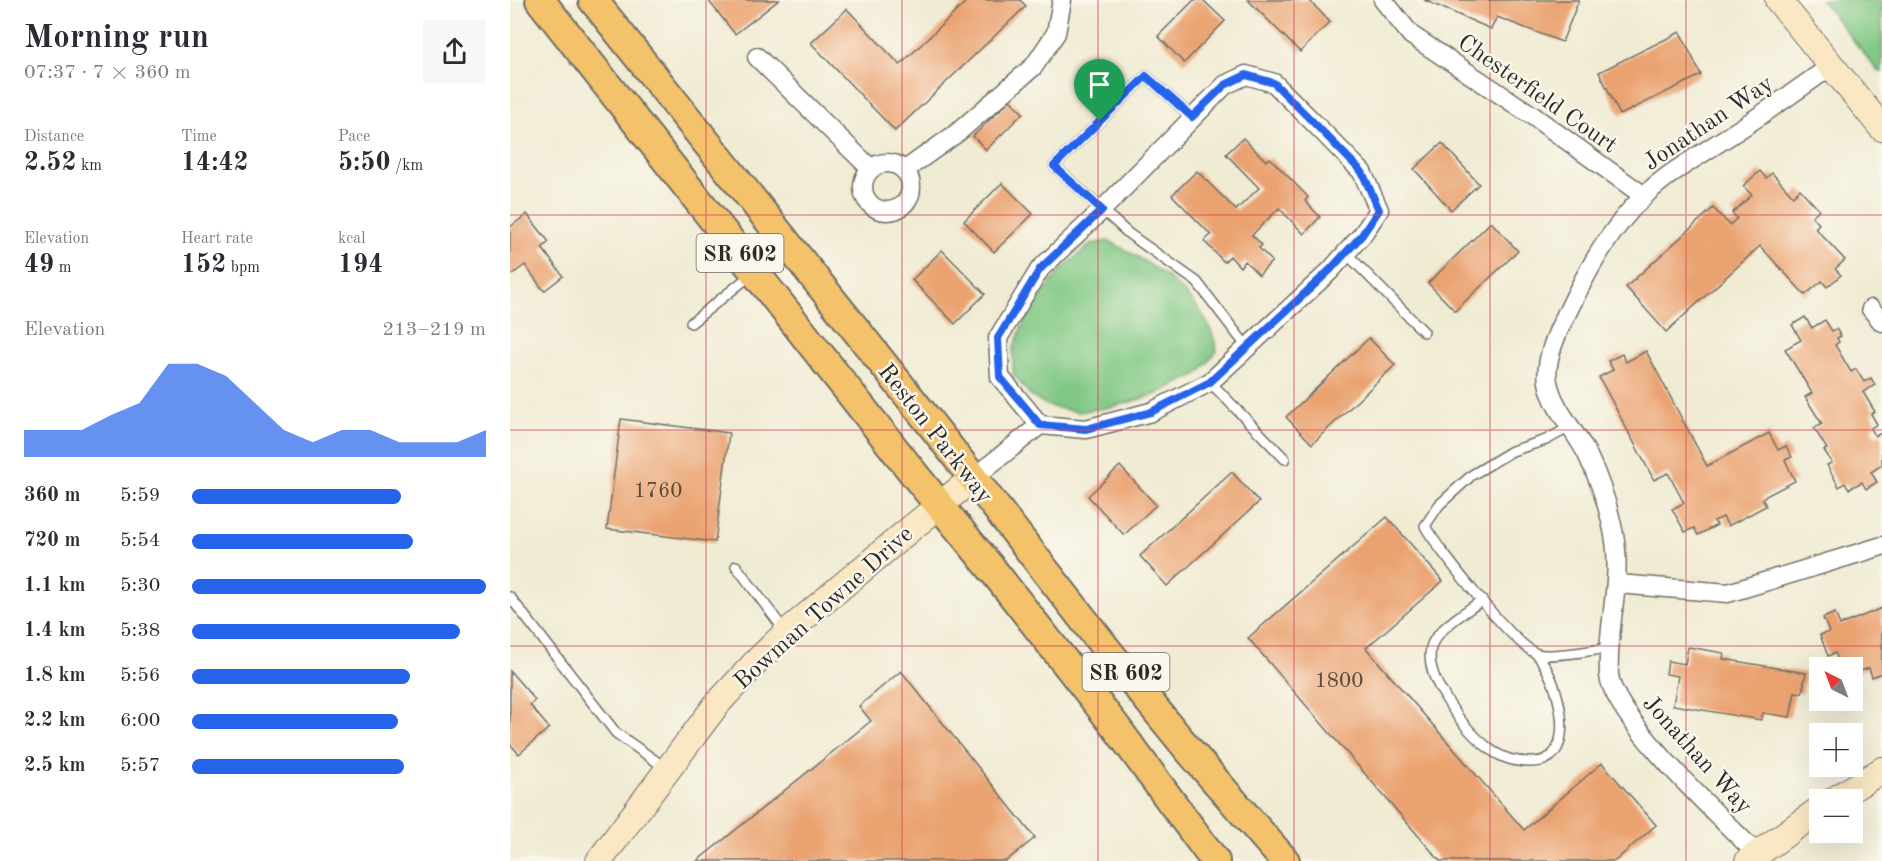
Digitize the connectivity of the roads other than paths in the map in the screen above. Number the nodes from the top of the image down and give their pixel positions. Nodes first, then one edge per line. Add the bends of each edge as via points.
1 (540, 0) edge
2 (593, 0) edge
3 (1062, 0) edge
4 (1383, 0) edge
5 (1778, 0) edge
6 (757, 57) dead end
7 (1831, 66) junction
8 (1192, 117) junction
9 (1882, 128) edge
10 (870, 168) junction
11 (905, 170) junction
12 (1644, 196) junction
13 (1102, 210) junction
14 (1346, 253) junction
15 (756, 272) junction
16 (691, 323) dead end
17 (1424, 332) dead end
18 (1247, 346) junction
19 (1210, 382) junction
20 (1040, 425) junction
21 (1570, 427) junction
22 (1285, 459) dead end
23 (972, 479) junction
24 (940, 505) junction
25 (1882, 546) edge
26 (736, 566) dead end
27 (1618, 584) junction
28 (510, 597) edge
29 (1482, 600) junction
30 (786, 633) junction
31 (1610, 648) junction
32 (1537, 654) junction
33 (668, 770) junction
34 (1882, 770) edge
35 (1852, 789) edge
36 (1809, 818) edge
37 (1756, 860) edge
38 (599, 861) edge
39 (1215, 861) edge
40 (1285, 861) edge

1 - 15 main road, Reston Parkway / SR 602
2 - 23 main road, Reston Parkway / SR 602
3 - 11 street via 1056,33 1034,66 957,133
4 - 12 street, Chesterfield Court via 1411,34
5 - 7 street
6 - 10 street
7 - 9 street
7 - 12 street, Jonathan Way via 1670,174
8 - 13 street
8 - 13 lane via 1146,76 1054,166
8 - 14 street via 1225,85 1246,75 1274,83 1362,172 1379,210
10 - 11 street via 894,163
10 - 11 street via 862,192 868,204 879,211 892,211 904,205 911,194
12 - 21 street, Jonathan Way via 1607,239 1557,333 1547,380
13 - 18 lane via 1197,282
13 - 20 street via 1040,269 998,338 1000,377
14 - 17 lane
14 - 18 street
15 - 16 lane
15 - 24 main road, Reston Parkway / SR 602
18 - 19 street
19 - 20 street via 1151,412 1086,429
19 - 22 lane
20 - 23 street
21 - 27 street, Jonathan Way via 1601,487 1614,533
21 - 29 lane via 1512,451 1472,475 1438,505 1425,526
23 - 24 street, Bowman Towne Drive
23 - 40 main road, Reston Parkway / SR 602 via 1187,748
24 - 30 street, Bowman Towne Drive
24 - 39 main road, Reston Parkway / SR 602 via 1109,718
25 - 27 street via 1728,593
26 - 30 lane
27 - 31 street, Jonathan Way
28 - 33 lane via 616,733
29 - 32 lane via 1511,633
29 - 32 lane via 1438,636 1431,650 1431,665 1448,702 1478,738 1492,750 1522,762 1546,760 1562,738 1556,694
30 - 33 street, Bowman Towne Drive via 717,704
31 - 32 lane
31 - 37 street, Jonathan Way via 1609,676 1628,717
33 - 38 street, Bowman Towne Drive
34 - 35 street
36 - 37 street

